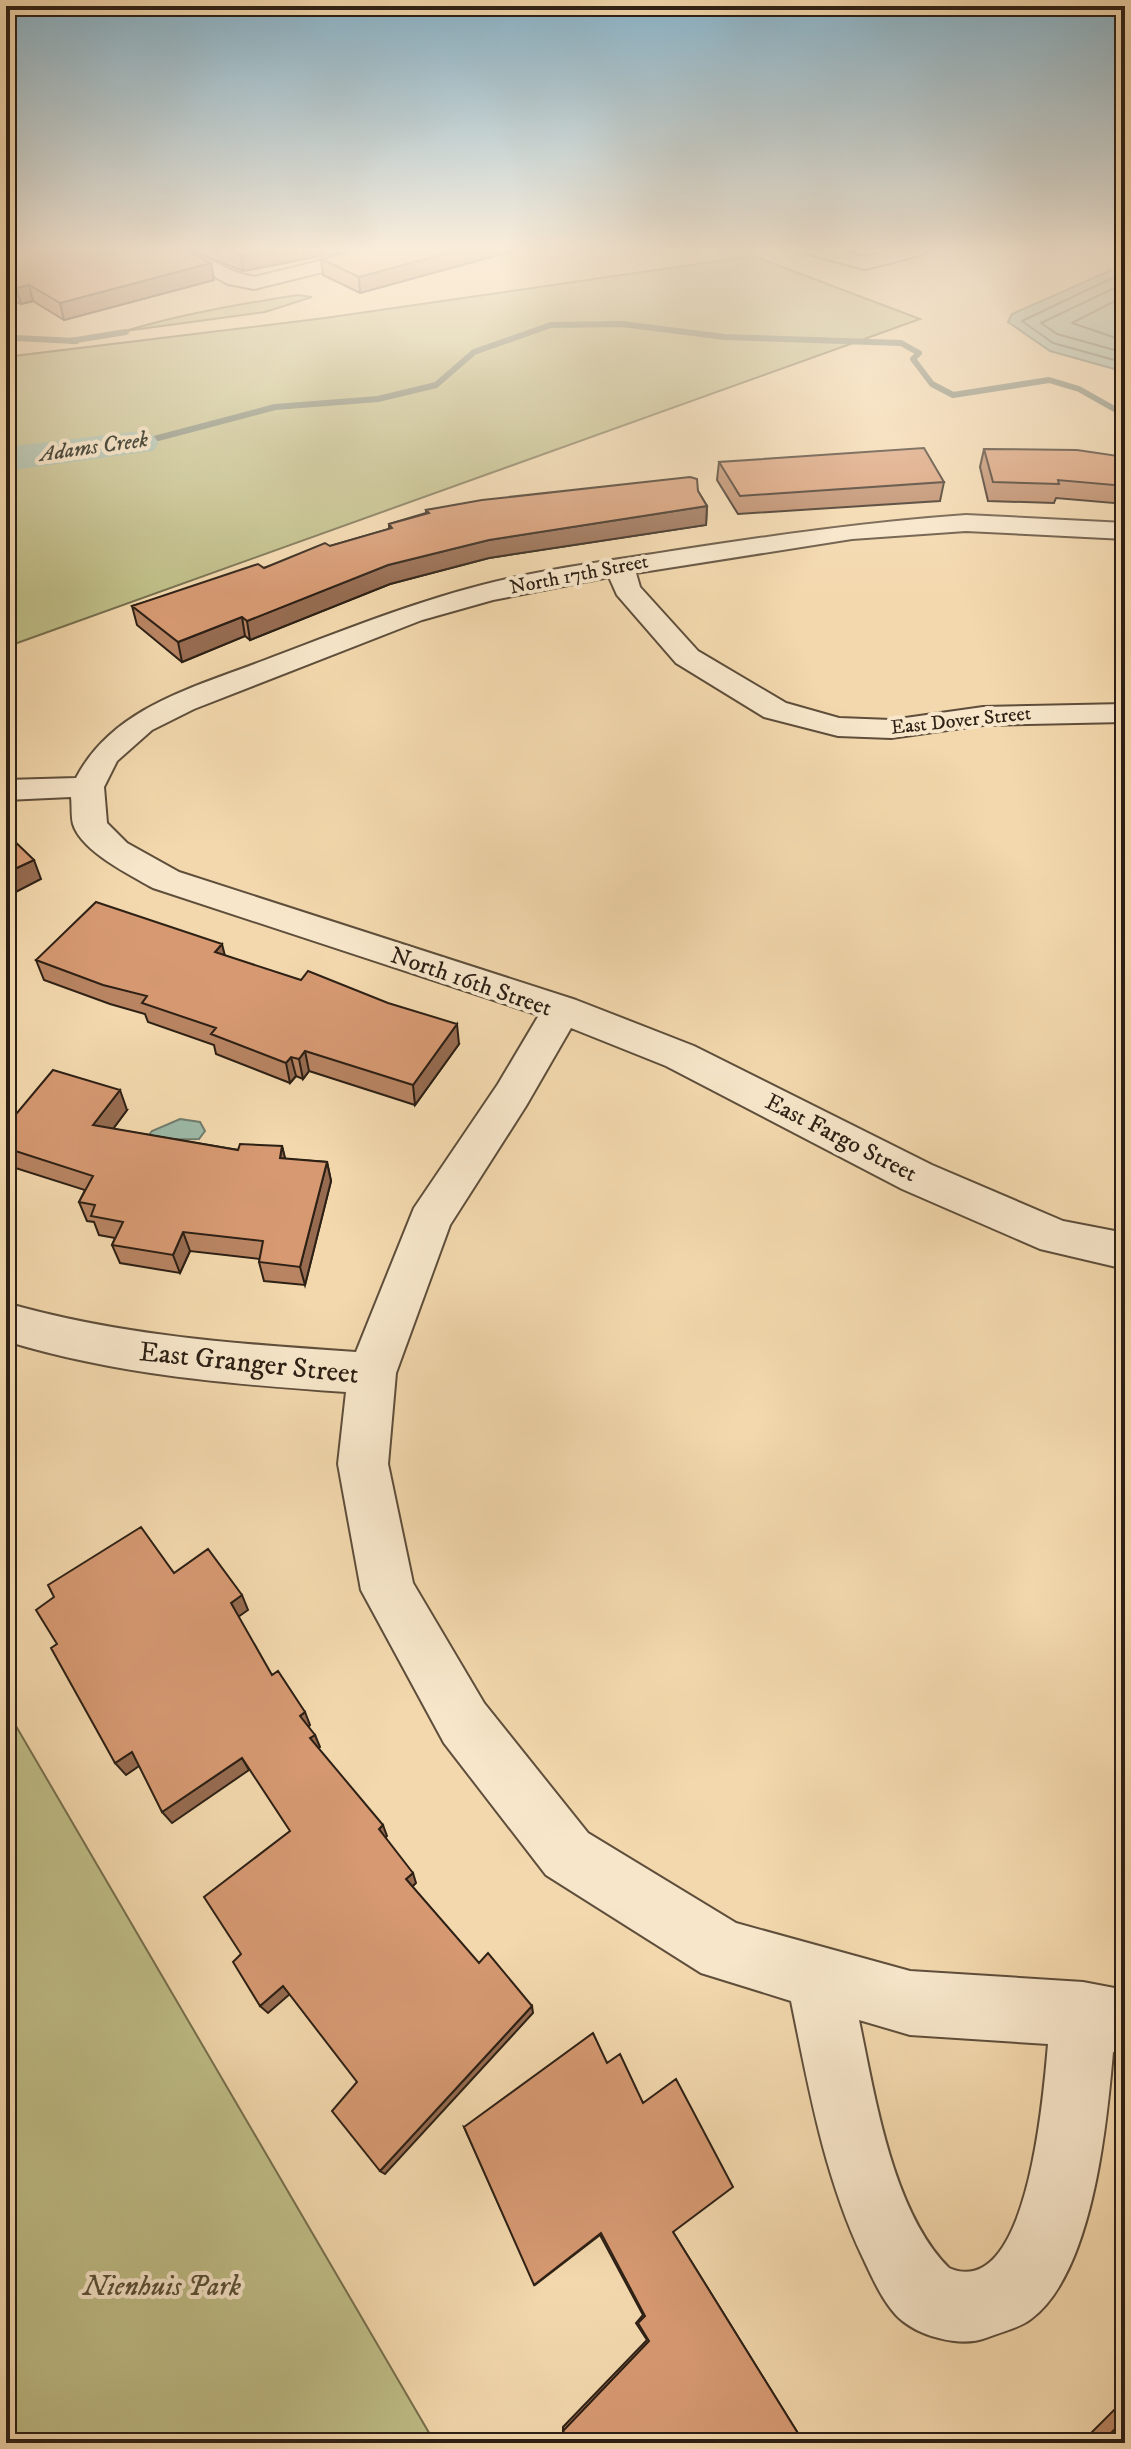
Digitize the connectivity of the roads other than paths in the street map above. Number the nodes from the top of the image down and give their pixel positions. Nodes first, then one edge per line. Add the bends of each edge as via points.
1 (1125, 531) edge
2 (620, 567) junction
3 (1125, 713) edge
4 (87, 787) junction
5 (6, 790) edge
6 (562, 1009) junction
7 (1125, 1251) edge
8 (6, 1322) edge
9 (372, 1373) junction
10 (818, 1978) junction
11 (1104, 2018) edge

1 - 2 street, North 17th Street via 966,523 852,531
2 - 3 street, East Dover Street via 627,589 687,657 775,710 838,727 891,729 983,716
2 - 4 street, North 17th Street via 489,592 412,614 183,702 141,723 103,756
4 - 5 street
4 - 6 street, North 16th Street via 90,825 115,851 166,880
6 - 7 street, East Fargo Street via 680,1056 917,1177 1056,1237
6 - 9 street, North 16th Street via 430,1220
8 - 9 street, East Granger Street via 57,1339 180,1360
9 - 10 street, East Granger Street via 363,1464 388,1590 464,1723 567,1854 723,1951
10 - 11 street, East Granger Street via 910,2003
10 - 11 street via 862,2175 921,2290 959,2309 989,2305 1019,2285 1043,2243

